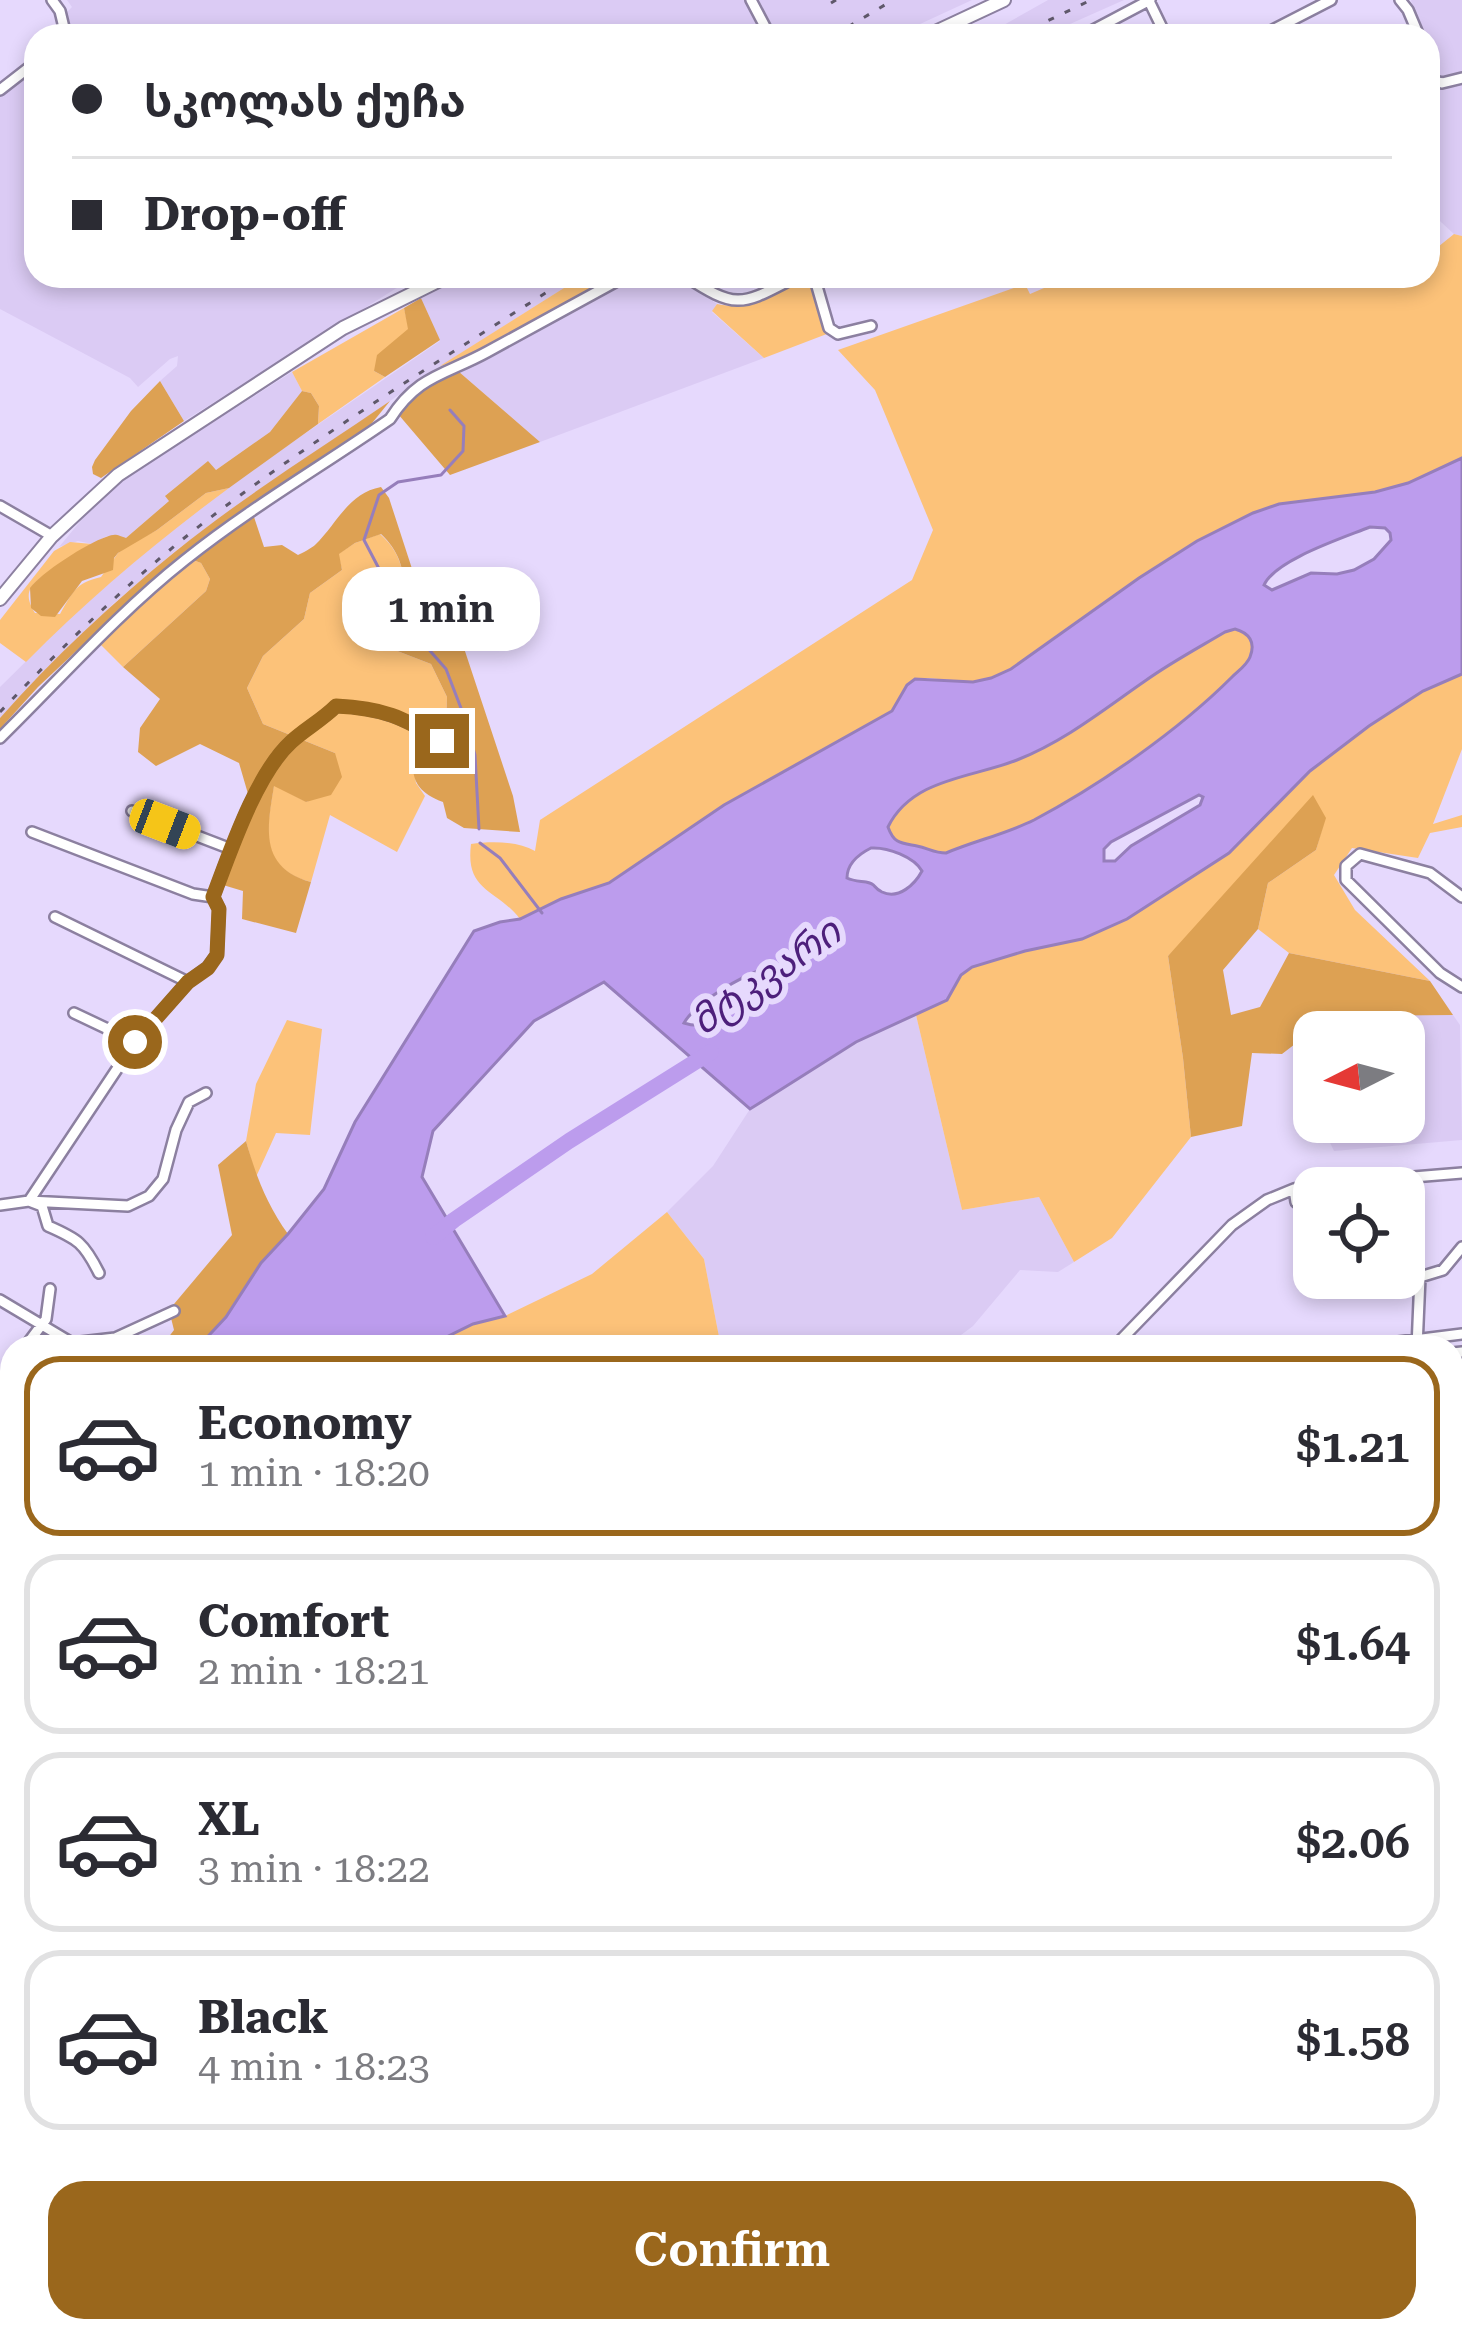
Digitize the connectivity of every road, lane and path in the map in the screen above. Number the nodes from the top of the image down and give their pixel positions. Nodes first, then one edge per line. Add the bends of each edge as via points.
1 (1004, 0) edge
2 (1150, 0) edge
3 (1331, 0) edge
4 (953, 24) edge
5 (1105, 24) edge
6 (1284, 24) edge
7 (24, 71) edge
8 (0, 90) edge
9 (424, 288) edge
10 (604, 288) edge
11 (703, 288) edge
12 (773, 288) edge
13 (817, 288) edge
14 (871, 326) dead end
15 (0, 506) edge
16 (52, 536) junction
17 (0, 599) edge
18 (0, 738) edge
19 (442, 741) dead end
20 (131, 811) dead end
21 (32, 832) dead end
22 (231, 849) junction
23 (213, 897) junction
24 (1462, 897) edge
25 (55, 917) dead end
26 (188, 982) junction
27 (1462, 987) edge
28 (74, 1013) dead end
29 (135, 1042) junction
30 (206, 1093) dead end
31 (1462, 1173) edge
32 (1425, 1176) edge
33 (1293, 1189) edge
34 (29, 1201) junction
35 (0, 1205) edge
36 (1462, 1247) edge
37 (99, 1273) dead end
38 (1425, 1275) edge
39 (50, 1289) dead end
40 (1419, 1299) edge
41 (0, 1300) edge
42 (174, 1311) dead end
43 (41, 1323) junction
44 (33, 1335) edge
45 (58, 1335) edge
46 (122, 1335) edge
47 (1126, 1335) edge
48 (1417, 1335) edge

1 - 4 main road
2 - 5 street
3 - 6 street
7 - 8 street
9 - 16 main road via 343,328 182,431
10 - 18 street via 441,372 404,397 390,419 236,521 92,643
11 - 12 street via 744,302
13 - 14 street via 829,328 838,334
15 - 16 street
16 - 17 main road
19 - 22 street via 377,709 336,706 273,762
20 - 22 street
21 - 23 street
22 - 23 street
23 - 26 street via 217,955
24 - 27 street via 1430,873 1360,854 1346,866 1346,880
25 - 26 street
26 - 29 street
28 - 29 street
29 - 34 street
30 - 34 street via 189,1102 163,1179 149,1196 128,1206
31 - 32 street
33 - 47 street via 1232,1226
34 - 35 street
34 - 37 street via 42,1206 48,1226 86,1246
36 - 38 street via 1443,1270
39 - 43 street
40 - 48 street
41 - 43 street
42 - 46 street
43 - 44 street
43 - 45 street

